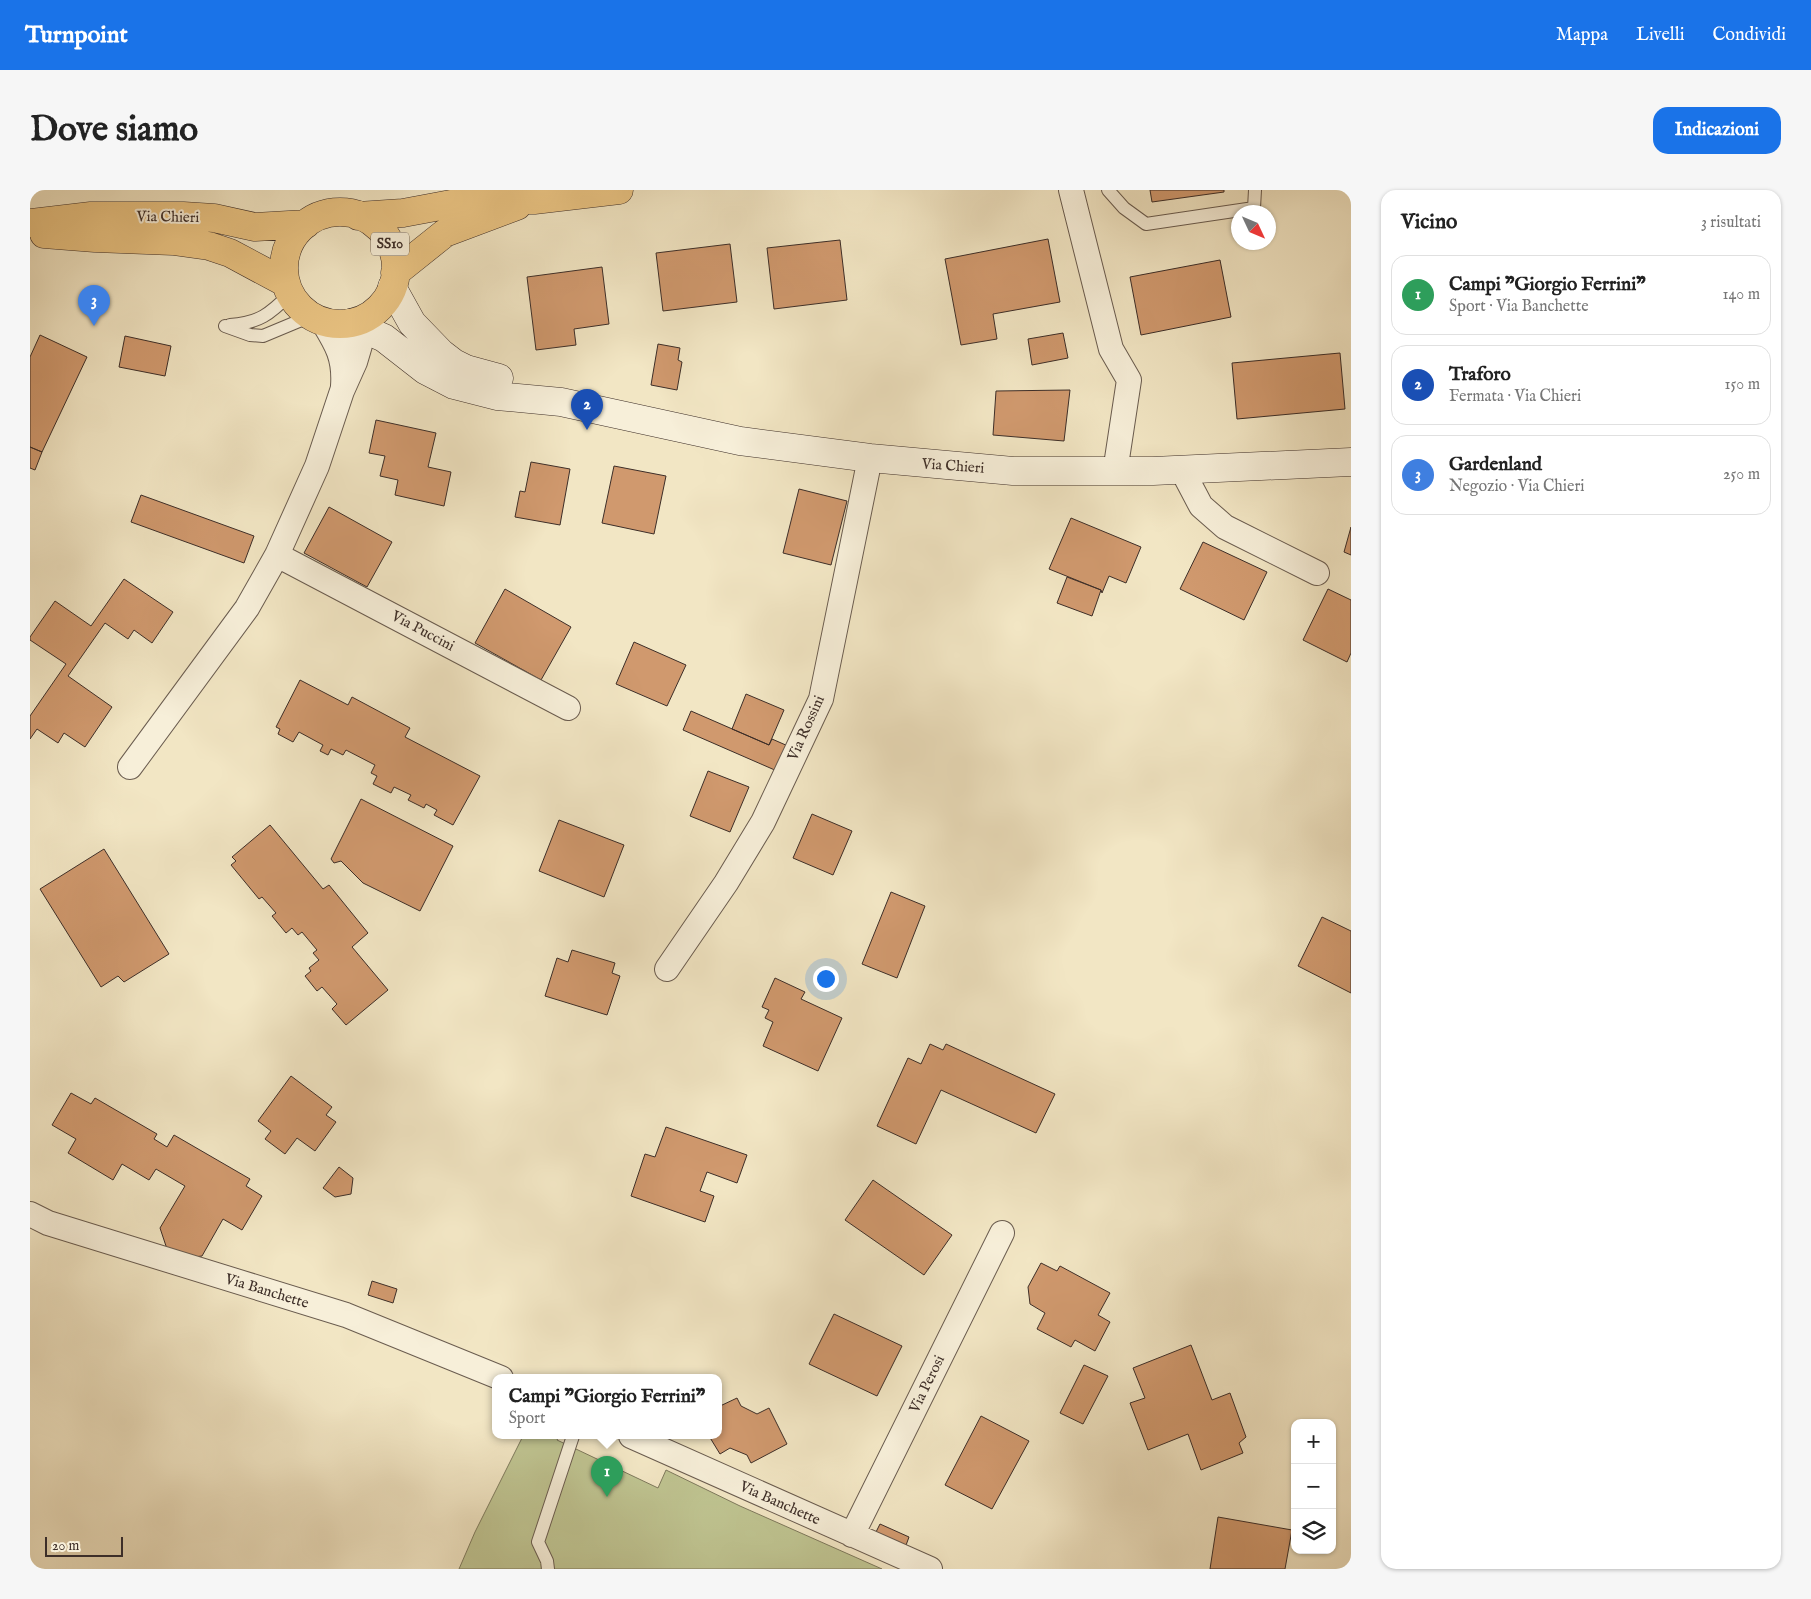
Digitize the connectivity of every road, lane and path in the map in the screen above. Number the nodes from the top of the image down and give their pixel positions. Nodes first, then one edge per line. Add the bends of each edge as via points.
1 (619, 190) edge
2 (1071, 190) edge
3 (1108, 190) edge
4 (1255, 190) edge
5 (534, 200) junction
6 (358, 216) junction
7 (30, 223) edge
8 (306, 224) junction
9 (30, 233) edge
10 (394, 280) junction
11 (288, 288) junction
12 (317, 319) junction
13 (350, 323) junction
14 (342, 390) junction
15 (561, 402) junction
16 (870, 458) junction
17 (1351, 462) edge
18 (1182, 470) junction
19 (1115, 472) junction
20 (277, 555) junction
21 (1318, 573) dead end
22 (568, 708) dead end
23 (130, 767) dead end
24 (667, 969) dead end
25 (30, 1214) edge
26 (1002, 1233) dead end
27 (492, 1375) edge
28 (572, 1439) edge
29 (638, 1439) edge
30 (852, 1535) junction
31 (548, 1569) edge
32 (930, 1569) edge

1 - 5 main road
2 - 19 street via 1110,350 1129,380
3 - 4 lane via 1124,208 1146,224 1254,208
5 - 6 main road via 478,199 401,214
5 - 10 main road via 445,233
6 - 8 main road, SS10 via 332,213 318,216
6 - 10 main road, SS10 via 372,222 389,242 395,262
7 - 8 main road, Via Chieri via 91,216 183,216 214,218 255,227
8 - 11 main road, SS10 via 288,247 284,264
9 - 11 main road, Via Chieri via 208,246 230,253
10 - 13 main road via 380,306 365,318
10 - 15 main road, Via Chieri via 412,323 454,364 501,378
11 - 12 main road via 301,308
11 - 12 lane via 274,311 261,319 225,326 263,336
12 - 13 main road via 336,324
12 - 14 street via 337,345 342,362
13 - 14 street via 360,344
13 - 15 main road, Via Chieri via 384,338 425,370 454,385 497,396
14 - 20 street via 317,466
15 - 16 main road, Via Chieri via 740,441
16 - 19 main road, Via Chieri via 1014,470
16 - 24 street, Via Rossini via 821,699 763,822
17 - 18 main road, Via Chieri
18 - 19 main road, Via Chieri
18 - 21 street via 1201,506 1225,527
20 - 22 street, Via Puccini
20 - 23 street via 247,608
25 - 27 street, Via Banchette via 48,1224 346,1315
26 - 30 street, Via Perosi
28 - 31 lane via 538,1542
29 - 30 street, Via Banchette
30 - 32 street, Via Banchette

